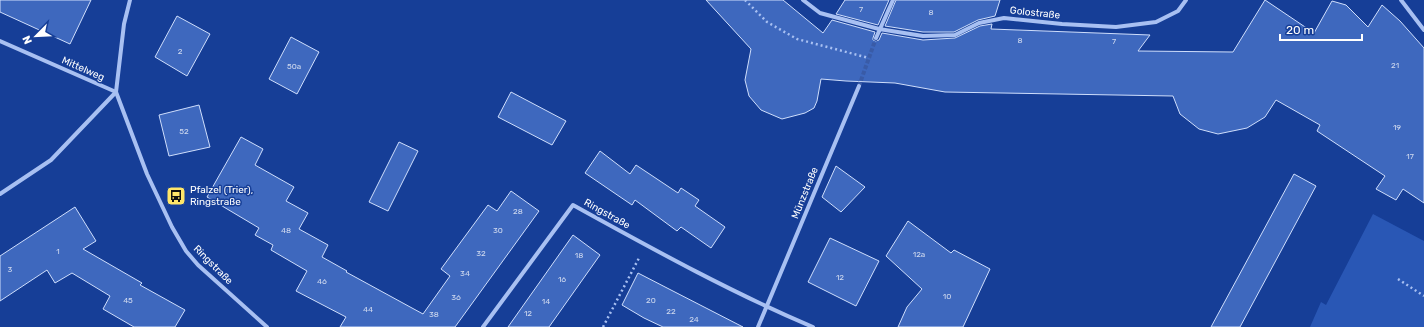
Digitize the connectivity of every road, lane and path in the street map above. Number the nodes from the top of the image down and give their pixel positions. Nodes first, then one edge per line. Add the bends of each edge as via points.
1 (130, 0) edge
2 (745, 0) edge
3 (803, 0) edge
4 (893, 0) edge
5 (1186, 0) edge
6 (1402, 0) edge
7 (879, 30) junction
8 (1424, 30) edge
9 (876, 38) tunnel mouth
10 (0, 41) edge
11 (869, 58) dead end
12 (859, 86) tunnel mouth
13 (116, 92) junction
14 (0, 194) edge
15 (646, 245) junction
16 (1398, 279) dead end
17 (1424, 296) edge
18 (767, 307) junction
19 (267, 327) edge
20 (483, 327) edge
21 (603, 327) edge
22 (758, 327) edge
23 (813, 327) edge

1 - 13 street via 124,24
2 - 11 path via 767,22 797,39
3 - 7 street, Golostraße via 820,13
4 - 7 street
5 - 7 street, Golostraße via 1178,11 1156,22 1116,27 1004,18 979,23 955,35 923,36
6 - 8 street
7 - 9 street
10 - 13 street, Mittelweg
12 - 18 street, Münzstraße
13 - 14 street via 51,160
13 - 19 street, Ringstraße via 147,174 186,251
15 - 18 street, Ringstraße
15 - 20 street, Ringstraße via 573,205
15 - 21 path
16 - 17 path
18 - 22 street, Münzstraße
18 - 23 street, Ringstraße

